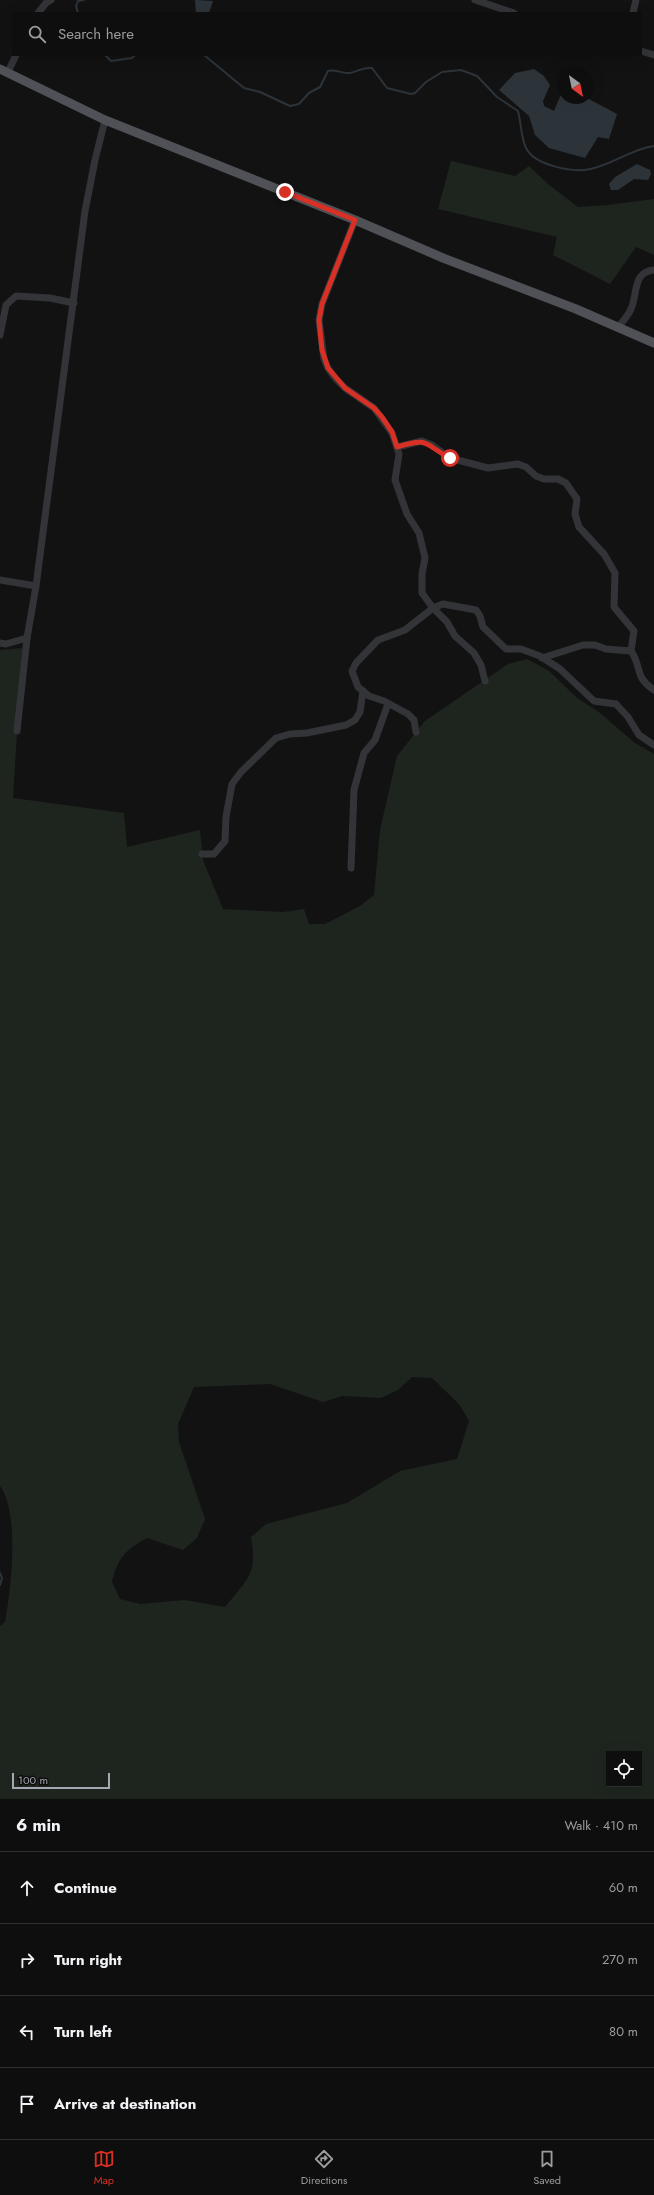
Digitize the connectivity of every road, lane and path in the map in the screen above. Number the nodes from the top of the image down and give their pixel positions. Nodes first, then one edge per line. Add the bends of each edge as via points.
1 (51, 0) edge
2 (475, 0) edge
3 (636, 0) edge
4 (39, 12) edge
5 (511, 12) edge
6 (633, 12) edge
7 (642, 51) edge
8 (654, 55) edge
9 (15, 56) edge
10 (4, 70) edge
11 (105, 120) junction
12 (355, 220) junction
13 (654, 270) edge
14 (74, 303) junction
15 (618, 327) junction
16 (0, 335) edge
17 (654, 343) edge
18 (397, 447) junction
19 (0, 580) edge
20 (36, 586) junction
21 (434, 608) junction
22 (27, 638) junction
23 (0, 643) edge
24 (632, 651) junction
25 (542, 658) junction
26 (485, 681) dead end
27 (654, 690) edge
28 (363, 691) junction
29 (388, 704) junction
30 (16, 731) dead end
31 (416, 732) dead end
32 (654, 745) edge
33 (202, 854) dead end
34 (351, 868) dead end

1 - 4 street
2 - 5 street
3 - 6 street
7 - 8 street
9 - 10 street
10 - 11 main road
11 - 12 main road
11 - 14 street via 94,160 85,211
12 - 15 main road via 443,258
12 - 18 street via 322,304 319,320 322,350 328,368 345,388 374,408 382,417 392,432
13 - 15 street via 647,270 638,279 632,308
14 - 16 street via 50,298 16,296 6,305
14 - 20 street via 44,511
15 - 17 main road
18 - 21 street via 399,454 395,480 407,514 419,533 425,558 422,593
18 - 24 street via 422,442 432,445 450,458 488,468 518,464 536,476 558,479 566,483 577,499 575,514 579,527 604,554 615,573 614,607 634,631
19 - 20 street
20 - 22 street
21 - 25 street via 443,604 476,610 483,627 506,649 521,649
21 - 26 street via 455,636 474,653 481,665
21 - 28 street via 405,630 378,640 356,663 352,671 353,679
22 - 23 street via 6,644
22 - 30 street
24 - 25 street via 583,645
24 - 27 street via 637,671 644,682
25 - 32 street via 560,669 594,701 616,704 639,735
28 - 29 street via 368,696
28 - 33 street via 360,712 355,720 346,726 276,738 261,751 232,784 225,841 214,854
29 - 31 street via 408,714 414,720
29 - 34 street via 375,740 364,754 354,790

